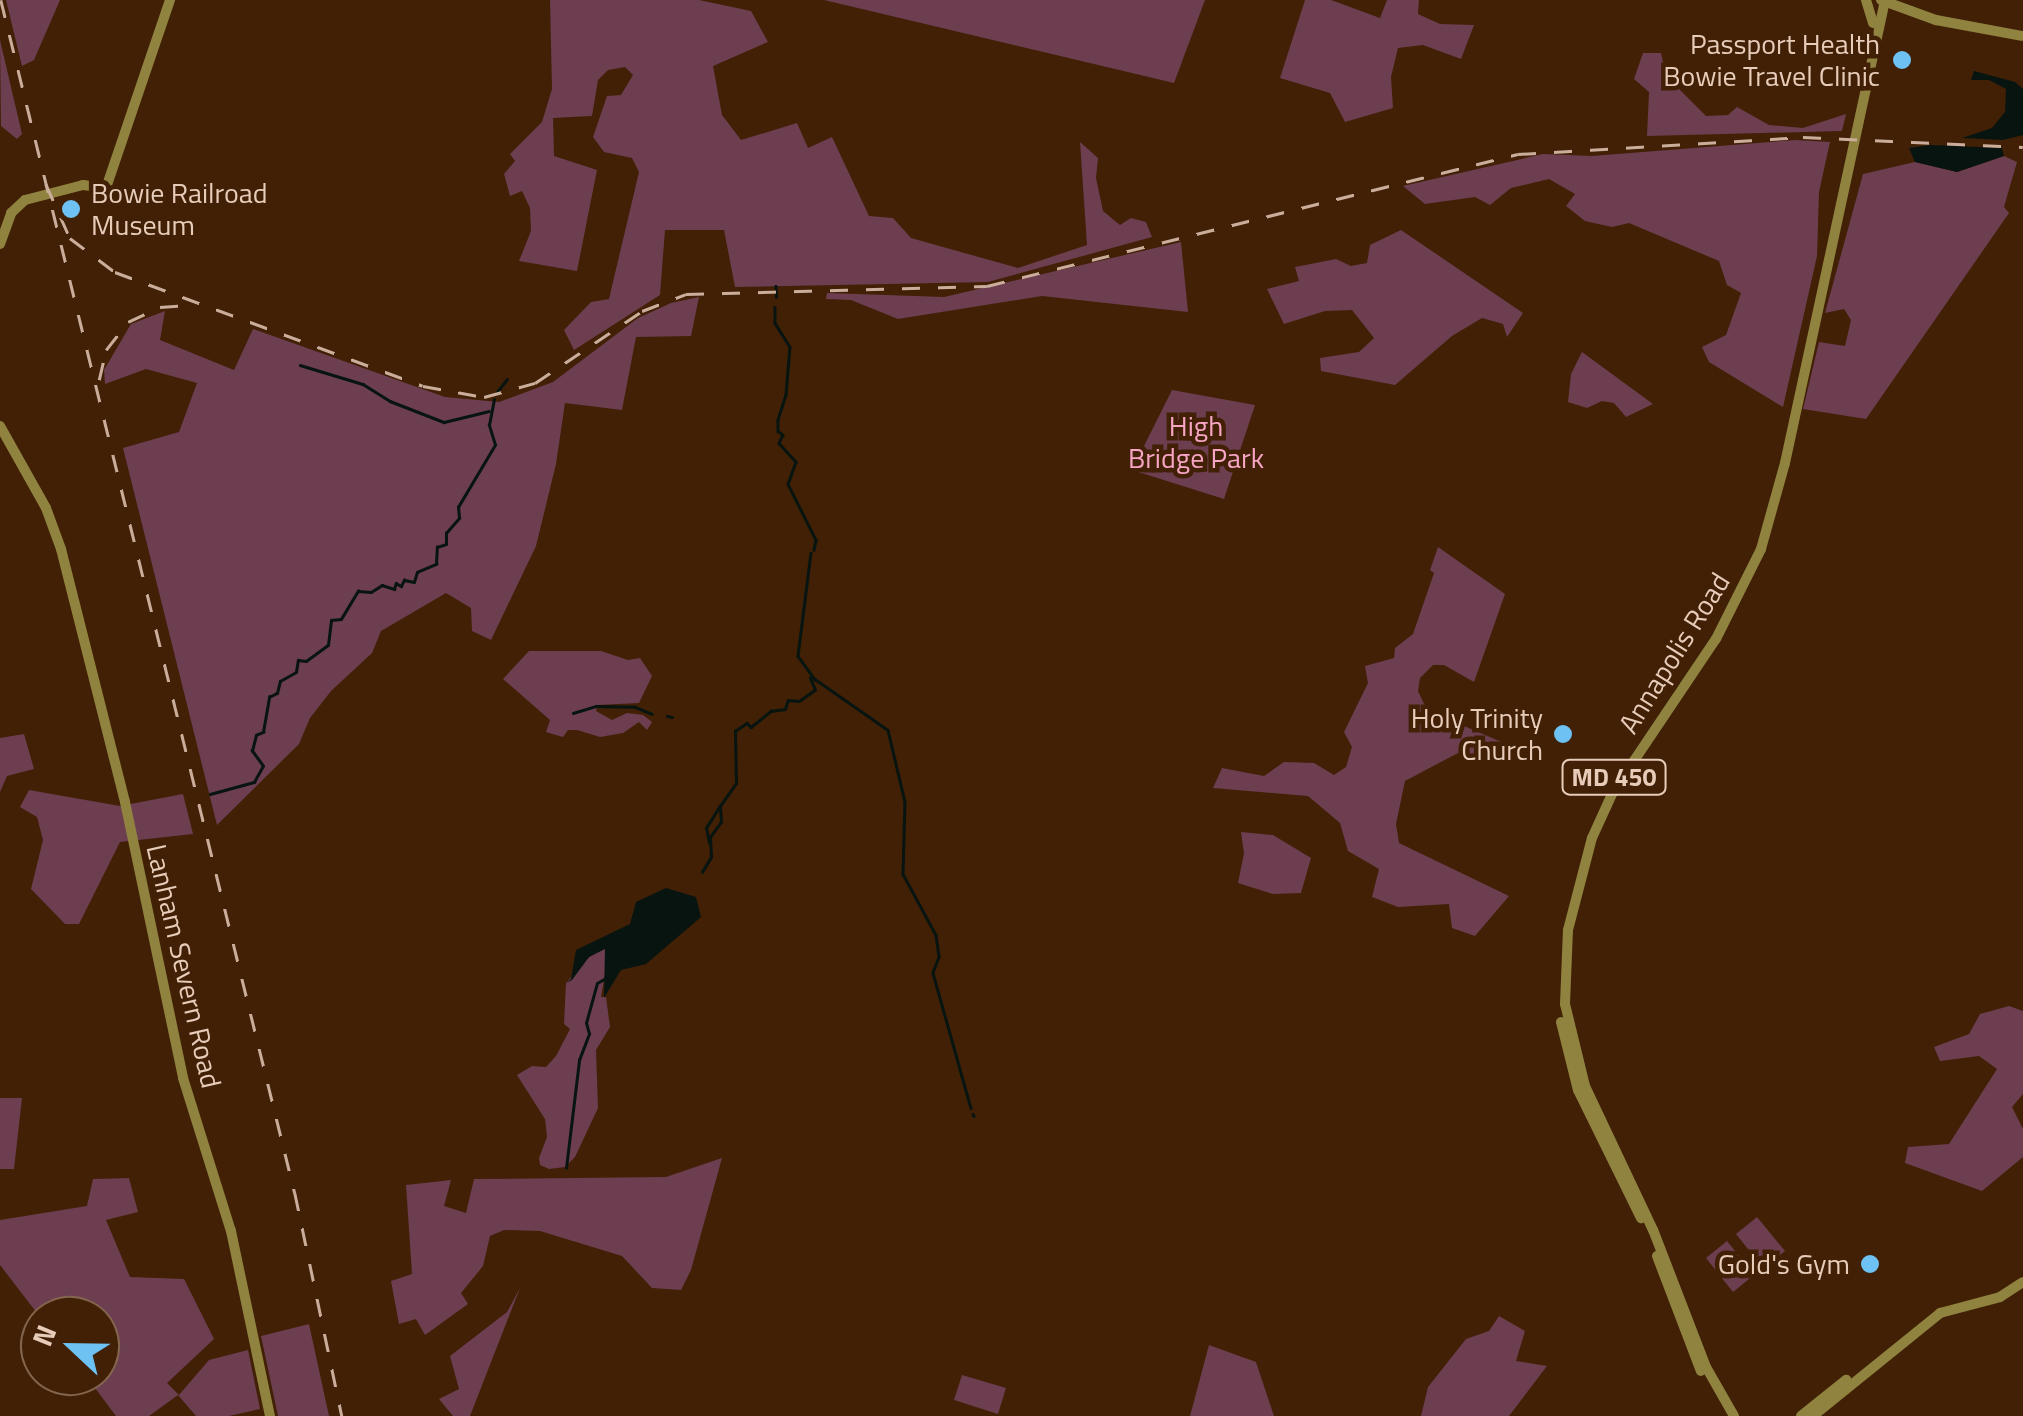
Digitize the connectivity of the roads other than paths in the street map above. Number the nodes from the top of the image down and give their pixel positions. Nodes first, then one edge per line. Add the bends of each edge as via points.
1 (170, 0) edge
2 (1866, 0) edge
3 (1882, 0) edge
4 (1898, 4) edge
5 (1957, 18) junction
6 (1936, 20) junction
7 (1877, 22) junction
8 (2022, 36) edge
9 (1850, 146) junction
10 (0, 244) edge
11 (0, 426) edge
12 (1802, 452) dead end
13 (1785, 463) junction
14 (2023, 1282) edge
15 (1971, 1303) junction
16 (270, 1416) edge
17 (1725, 1416) edge
18 (1734, 1416) edge
19 (1801, 1416) edge
20 (1813, 1416) edge

1 - 10 main road via 106,188 55,192 15,208
2 - 7 main road
3 - 4 main road
3 - 7 main road, Annapolis Road / MD 450
4 - 5 main road
4 - 6 main road
4 - 7 main road
5 - 6 main road
5 - 8 main road
6 - 8 main road
7 - 9 main road, Annapolis Road / MD 450
9 - 13 main road, Annapolis Road / MD 450
9 - 17 main road, Annapolis Road / MD 450 via 1755,546 1722,616 1609,786 1579,858 1561,930 1557,980 1569,1064
11 - 16 main road, Lanham Severn Road via 54,526 125,802 183,1078 231,1231
12 - 13 main road via 1792,452
13 - 18 main road, Annapolis Road / MD 450 via 1760,549 1733,610 1623,773 1592,838 1576,885 1565,960 1568,1024 1585,1086 1654,1230 1706,1367
14 - 15 main road via 2000,1297
15 - 19 main road via 1931,1313
15 - 20 main road via 1940,1313

